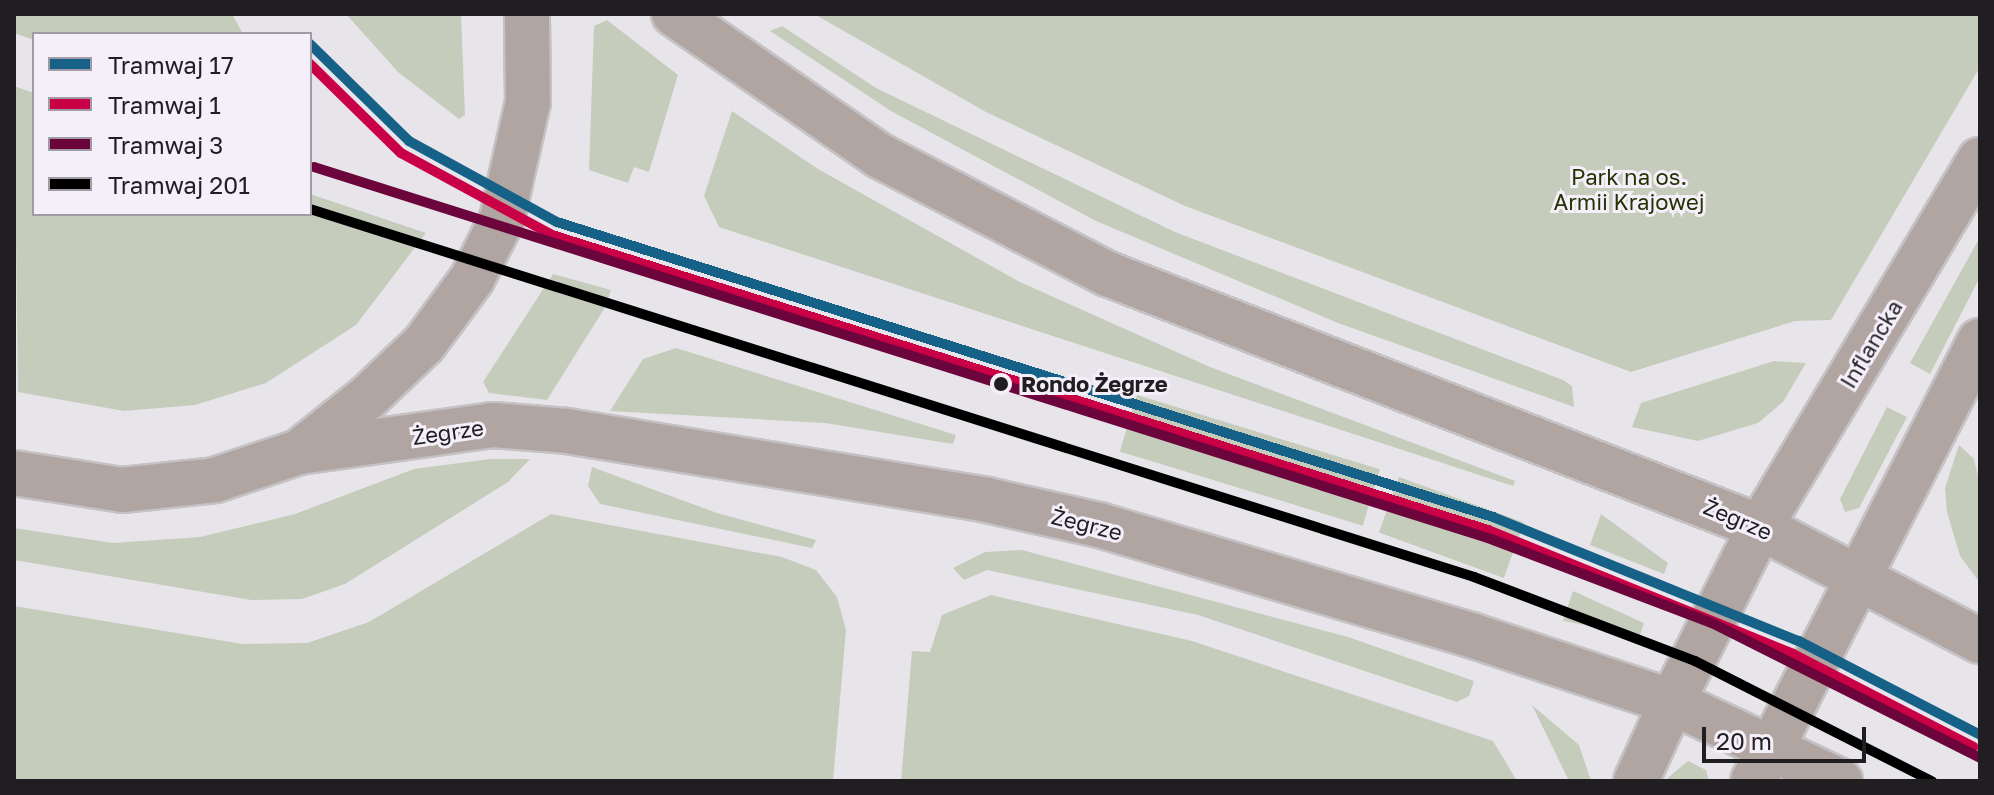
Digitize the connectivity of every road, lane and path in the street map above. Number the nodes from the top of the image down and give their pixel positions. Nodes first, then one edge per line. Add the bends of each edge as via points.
1 (527, 14) edge
2 (674, 14) edge
3 (1980, 160) edge
4 (1980, 341) edge
5 (299, 452) junction
6 (14, 473) edge
7 (1760, 527) junction
8 (1863, 578) junction
9 (1980, 641) edge
10 (1672, 702) junction
11 (1763, 763) edge
12 (1636, 781) edge
13 (1840, 781) edge

1 - 5 street via 529,87 519,161 472,279 424,344
2 - 7 street, Żegrze via 880,156 1108,274
3 - 7 street, Inflancka
4 - 8 street
5 - 6 street via 215,480 122,490
5 - 10 street, Żegrze via 522,427 987,500 1355,598
7 - 8 street, Żegrze
7 - 10 street, Inflancka
8 - 9 street, Żegrze
8 - 11 street
10 - 11 street, Żegrze
10 - 12 street, Inflancka
11 - 13 street, Żegrze

